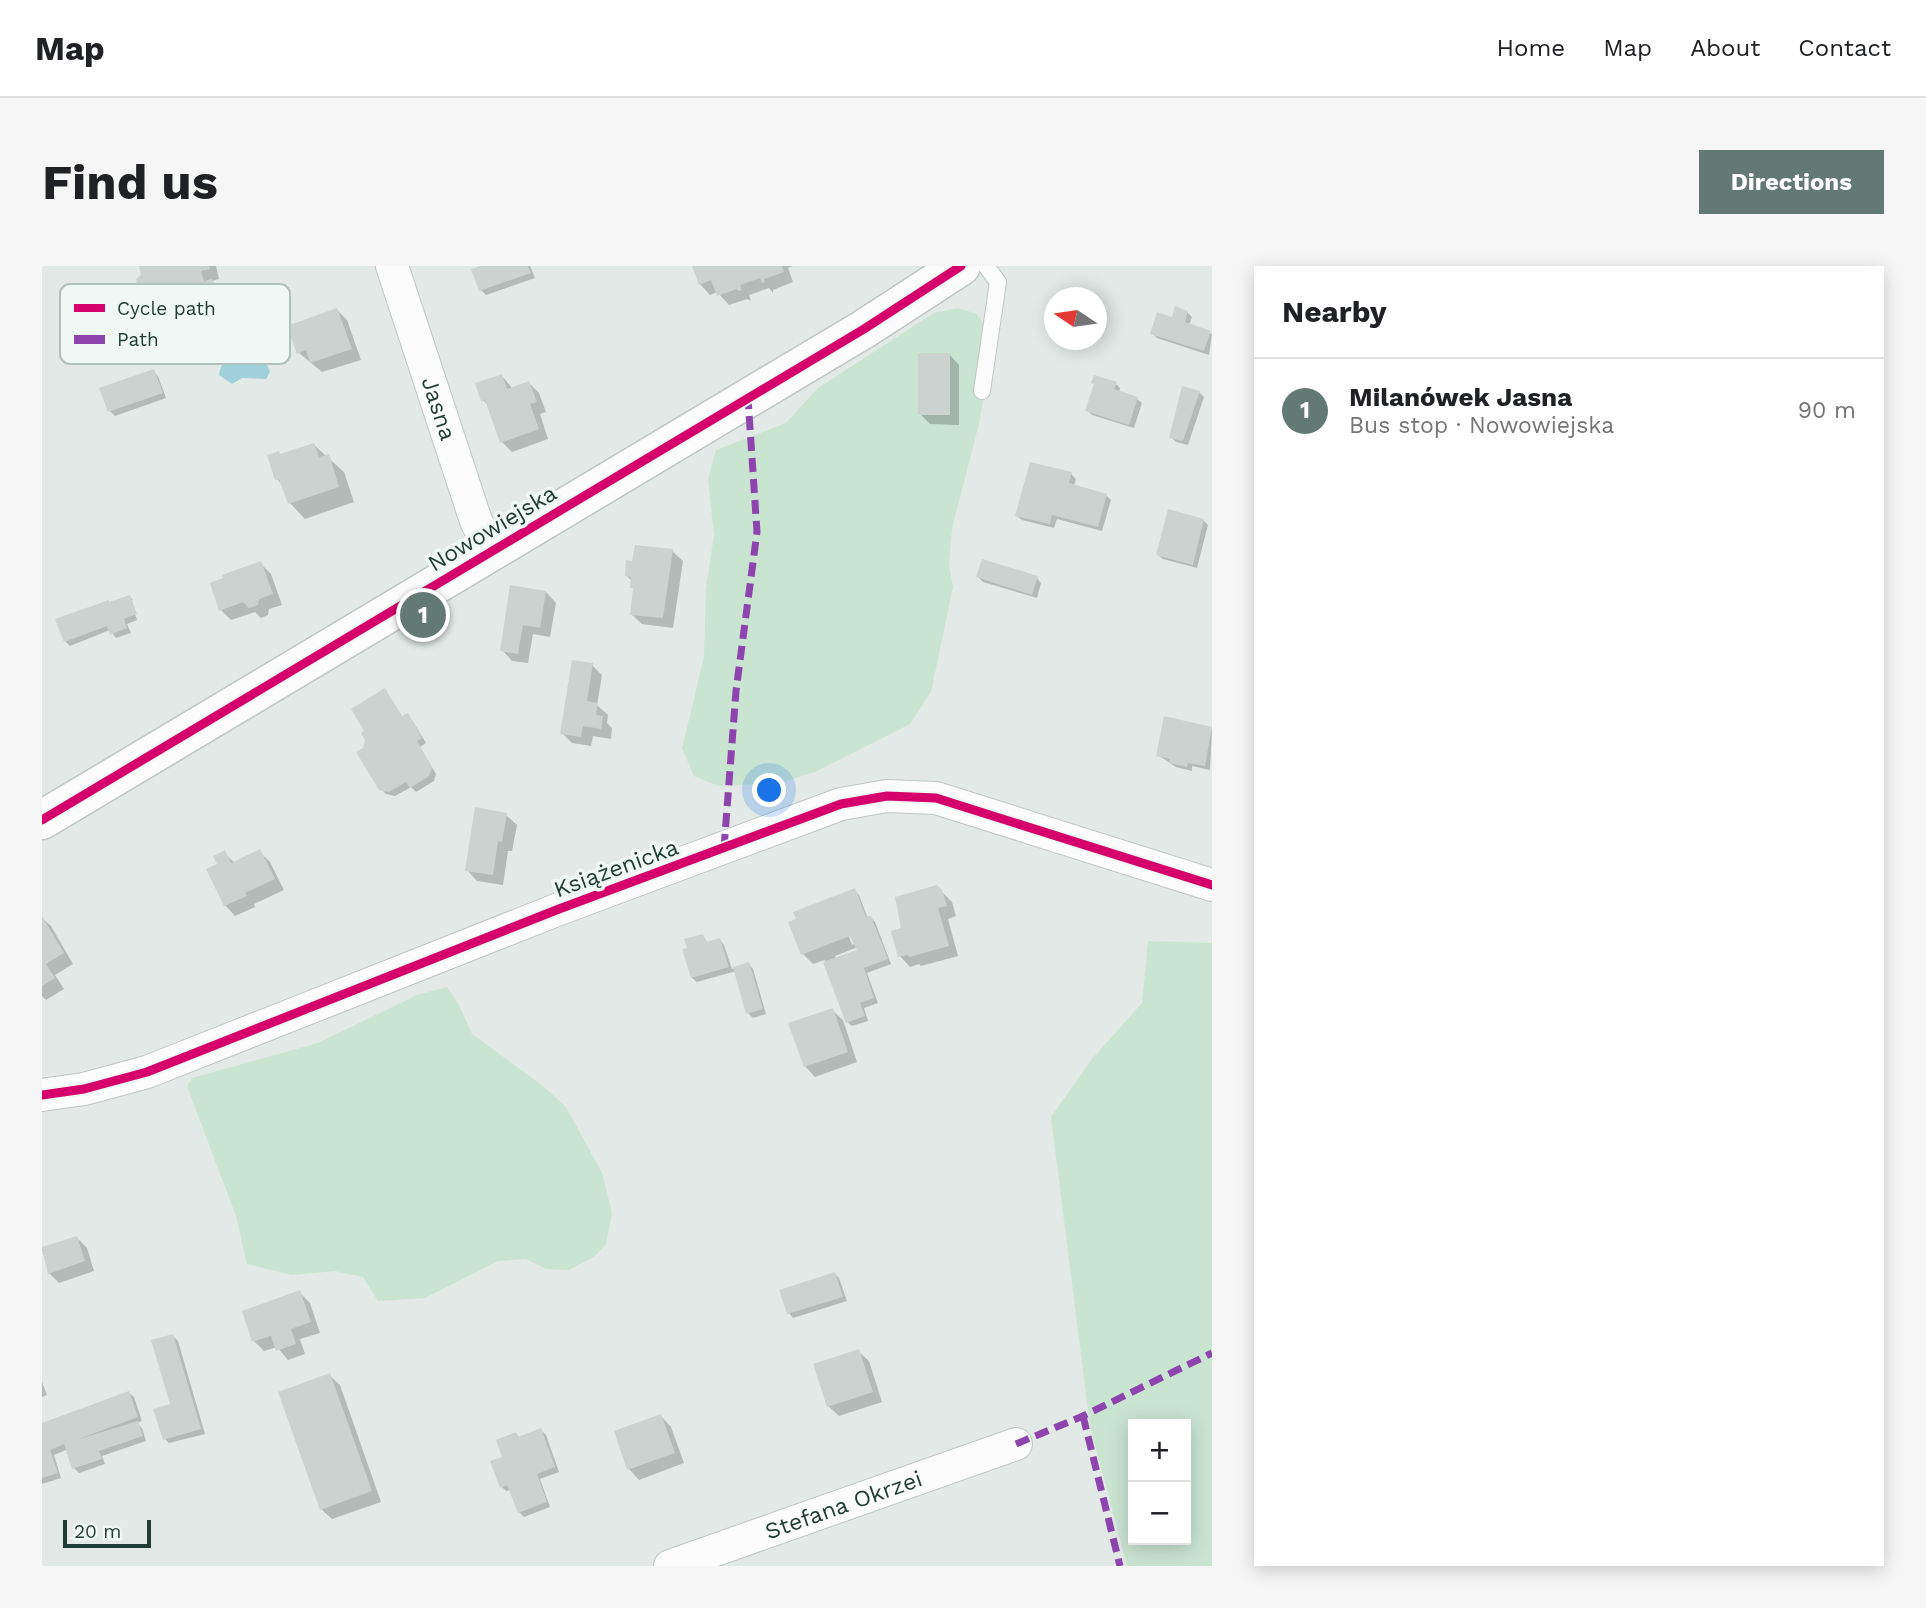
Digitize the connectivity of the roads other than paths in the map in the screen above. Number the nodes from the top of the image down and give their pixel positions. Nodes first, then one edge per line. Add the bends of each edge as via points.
1 (392, 266) edge
2 (961, 266) edge
3 (986, 266) edge
4 (982, 391) dead end
5 (492, 551) junction
6 (42, 820) edge
7 (1212, 885) edge
8 (42, 1095) edge
9 (1016, 1444) dead end
10 (670, 1566) edge

1 - 5 street, Jasna via 477,521
2 - 5 street, Nowowiejska
3 - 4 lane via 998,282
5 - 6 street, Nowowiejska
7 - 8 street, Książenicka via 936,798 887,796 852,802 559,909 147,1072
9 - 10 street, Stefana Okrzei

